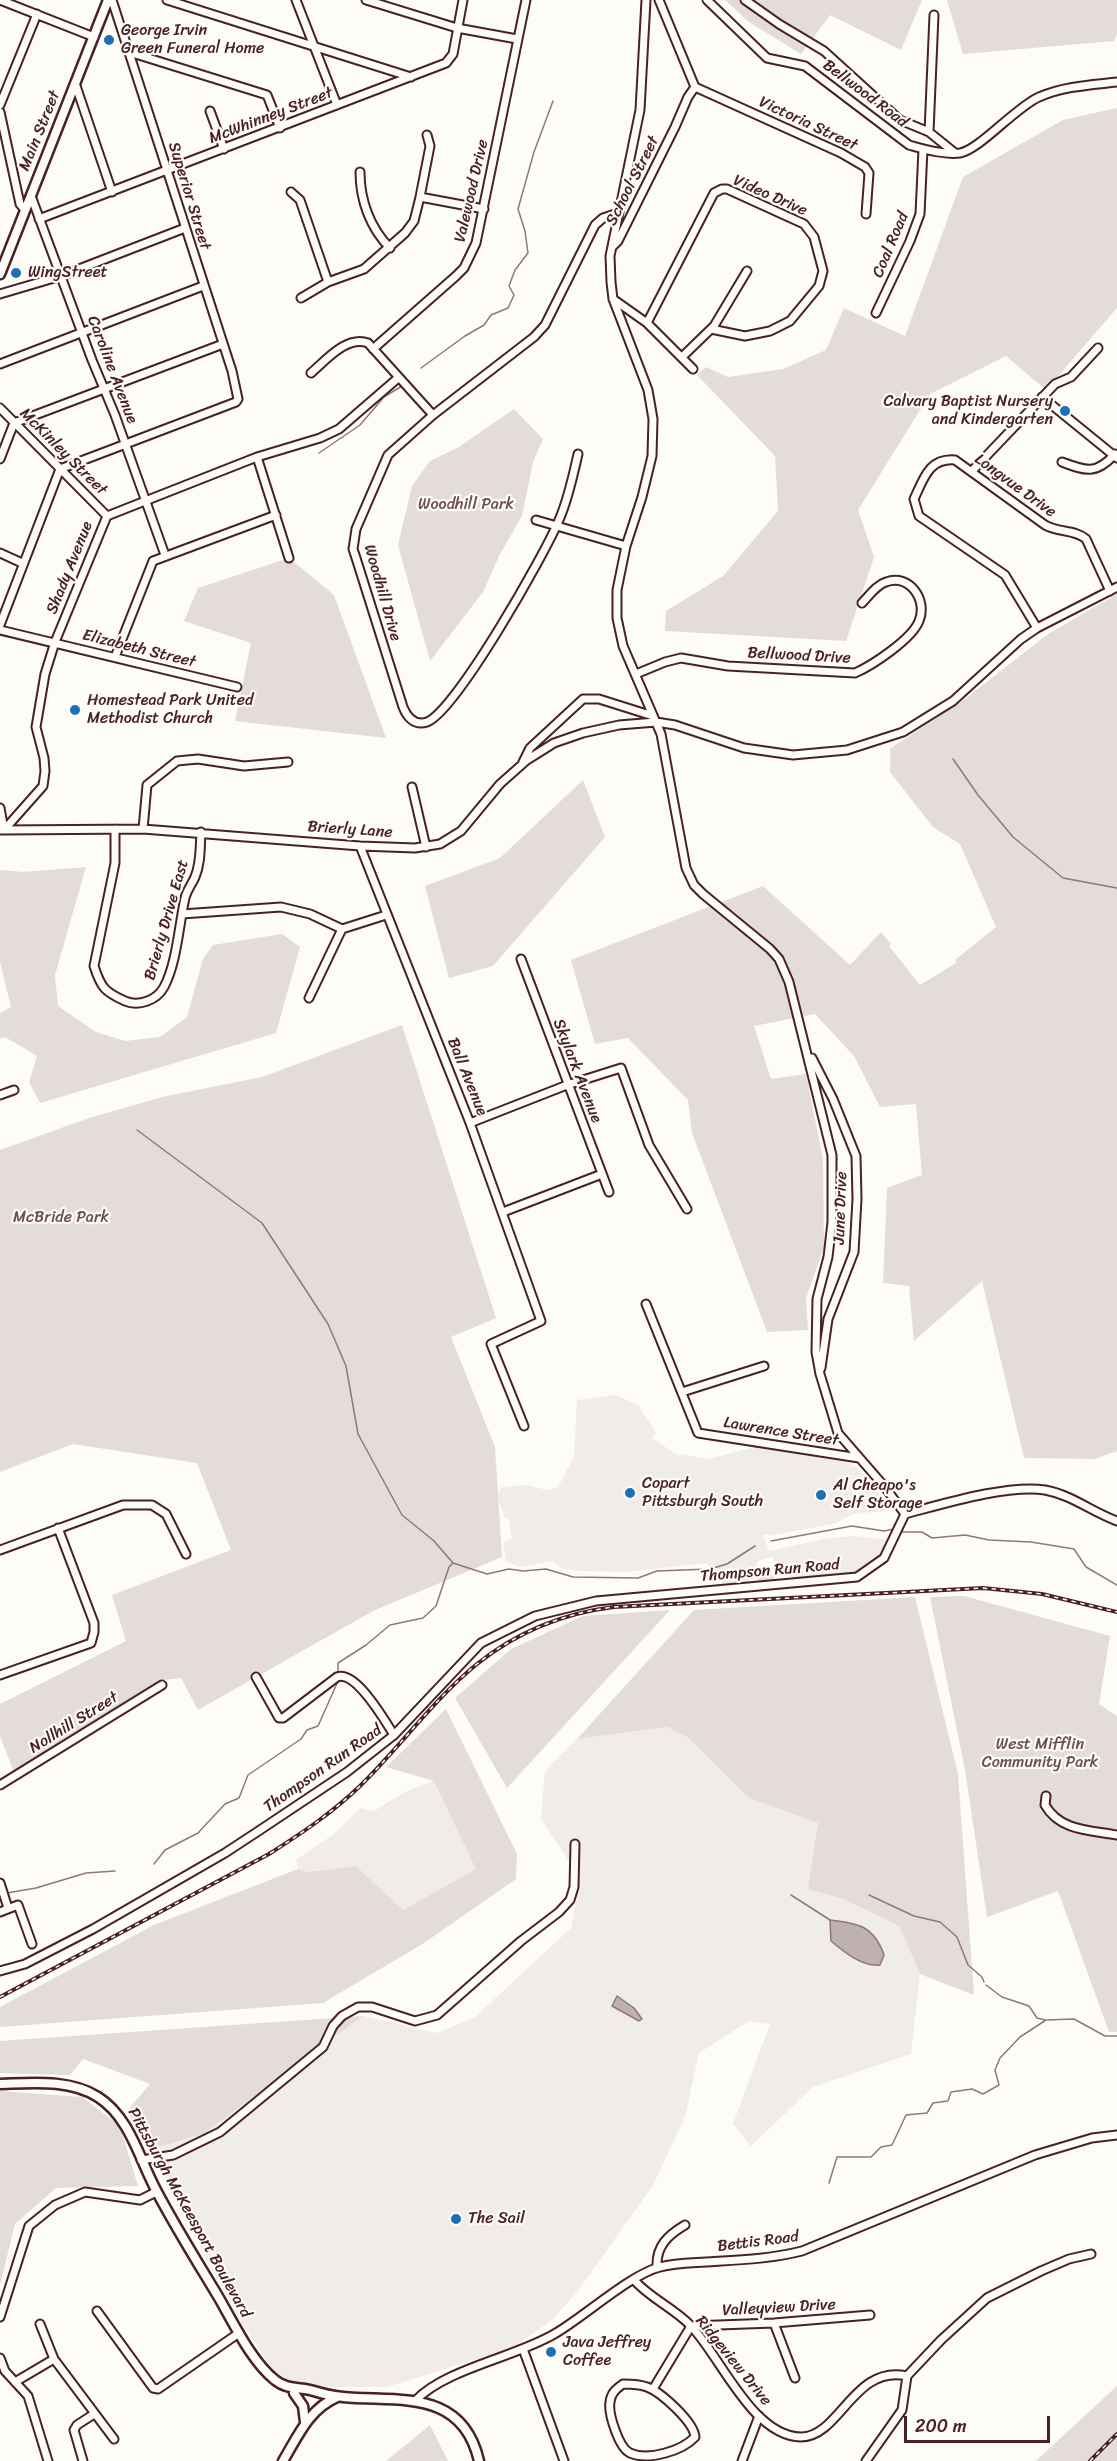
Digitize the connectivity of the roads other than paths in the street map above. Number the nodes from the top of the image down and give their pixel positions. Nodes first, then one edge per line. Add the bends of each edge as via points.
1 (0, 0) edge
2 (110, 0) edge
3 (167, 0) edge
4 (296, 0) edge
5 (366, 0) edge
6 (463, 0) edge
7 (526, 0) edge
8 (646, 0) edge
9 (659, 0) edge
10 (708, 0) edge
11 (746, 0) edge
12 (37, 14) junction
13 (934, 15) dead end
14 (457, 28) junction
15 (94, 37) junction
16 (517, 39) junction
17 (313, 44) junction
18 (129, 52) junction
19 (411, 77) junction
20 (1117, 82) edge
21 (75, 83) junction
22 (695, 87) junction
23 (0, 105) edge
24 (337, 105) junction
25 (210, 111) dead end
26 (0, 112) edge
27 (1, 123) edge
28 (280, 128) junction
29 (929, 132) junction
30 (427, 135) dead end
31 (224, 149) junction
32 (923, 149) junction
33 (955, 153) junction
34 (168, 171) junction
35 (360, 172) dead end
36 (112, 192) junction
37 (291, 192) dead end
38 (31, 196) junction
39 (420, 197) junction
40 (484, 209) junction
41 (25, 210) junction
42 (618, 213) junction
43 (867, 214) dead end
44 (39, 219) junction
45 (185, 228) junction
46 (612, 247) junction
47 (390, 248) junction
48 (2, 262) edge
49 (747, 271) dead end
50 (0, 274) edge
51 (61, 276) junction
52 (328, 282) junction
53 (203, 286) junction
54 (0, 294) edge
55 (301, 298) dead end
56 (613, 298) junction
57 (876, 313) dead end
58 (648, 323) junction
59 (711, 329) junction
60 (82, 331) junction
61 (223, 344) junction
62 (1098, 348) dead end
63 (373, 349) junction
64 (682, 357) junction
65 (0, 364) edge
66 (693, 369) dead end
67 (311, 373) dead end
68 (398, 378) junction
69 (104, 388) junction
70 (1042, 397) junction
71 (0, 408) edge
72 (433, 416) junction
73 (14, 423) junction
74 (126, 444) junction
75 (578, 454) dead end
76 (1116, 455) edge
77 (257, 457) junction
78 (0, 459) edge
79 (1062, 462) dead end
80 (60, 470) junction
81 (972, 471) junction
82 (146, 499) junction
83 (276, 515) junction
84 (106, 516) junction
85 (536, 520) dead end
86 (557, 526) junction
87 (626, 546) junction
88 (0, 553) edge
89 (165, 555) junction
90 (290, 558) dead end
91 (22, 563) junction
92 (1117, 586) edge
93 (1110, 591) junction
94 (862, 603) dead end
95 (0, 625) edge
96 (1037, 628) junction
97 (0, 630) edge
98 (55, 642) junction
99 (115, 657) junction
100 (636, 674) junction
101 (237, 687) dead end
102 (654, 719) junction
103 (288, 762) dead end
104 (522, 764) junction
105 (412, 787) dead end
106 (0, 808) edge
107 (115, 829) junction
108 (143, 829) junction
109 (2, 830) edge
110 (201, 832) junction
111 (360, 846) junction
112 (426, 847) junction
113 (182, 914) junction
114 (386, 915) junction
115 (342, 928) junction
116 (521, 959) dead end
117 (309, 998) dead end
118 (807, 1048) junction
119 (567, 1085) junction
120 (14, 1090) dead end
121 (0, 1095) edge
122 (470, 1123) junction
123 (602, 1174) junction
124 (609, 1192) dead end
125 (687, 1209) dead end
126 (504, 1212) junction
127 (646, 1304) dead end
128 (764, 1366) dead end
129 (820, 1374) junction
130 (682, 1392) junction
131 (524, 1426) dead end
132 (859, 1458) junction
133 (905, 1514) junction
134 (1117, 1521) edge
135 (58, 1528) junction
136 (0, 1550) edge
137 (186, 1554) dead end
138 (0, 1675) edge
139 (256, 1677) dead end
140 (162, 1686) dead end
141 (394, 1735) junction
142 (0, 1785) edge
143 (1046, 1796) dead end
144 (1117, 1835) edge
145 (575, 1844) dead end
146 (0, 1883) edge
147 (8, 1908) junction
148 (0, 1912) edge
149 (32, 1944) dead end
150 (0, 1971) edge
151 (0, 2084) edge
152 (1117, 2135) edge
153 (141, 2160) junction
154 (156, 2192) junction
155 (685, 2225) dead end
156 (1091, 2254) dead end
157 (657, 2268) junction
158 (634, 2280) junction
159 (97, 2310) dead end
160 (870, 2315) dead end
161 (0, 2317) edge
162 (774, 2323) junction
163 (40, 2324) dead end
164 (691, 2325) junction
165 (239, 2333) junction
166 (523, 2349) junction
167 (0, 2358) edge
168 (54, 2360) junction
169 (266, 2372) junction
170 (907, 2376) junction
171 (795, 2378) dead end
172 (15, 2382) junction
173 (653, 2390) junction
174 (294, 2393) junction
175 (318, 2394) junction
176 (338, 2397) junction
177 (416, 2400) junction
178 (94, 2414) junction
179 (759, 2416) junction
180 (305, 2423) junction
181 (114, 2439) dead end
182 (46, 2460) edge
183 (83, 2461) edge
184 (283, 2461) edge
185 (479, 2461) edge
186 (564, 2461) edge
187 (742, 2461) edge
188 (867, 2461) edge

1 - 12 street
2 - 15 main road, Main Street
2 - 18 street, Superior Street
3 - 17 street
4 - 17 street
5 - 14 street
6 - 14 street
7 - 16 street, Valewood Drive
8 - 42 street via 640,110
9 - 22 street
10 - 32 street, Bellwood Road via 767,58 806,66 909,145
11 - 29 street via 824,51 900,120
12 - 15 street
12 - 23 street
13 - 29 street
14 - 16 street
14 - 19 street, McWhinney Street via 453,54 446,63
15 - 21 main road, Main Street
16 - 40 street, Valewood Drive
17 - 19 street
17 - 24 street
18 - 28 street via 267,95
18 - 34 street, Superior Street
19 - 24 street, McWhinney Street
20 - 33 street via 1067,88 1039,97 977,144
21 - 36 street
21 - 38 main road, Main Street
22 - 43 street, Victoria Street via 865,167
22 - 46 street, School Street
24 - 28 street, McWhinney Street
25 - 31 street
26 - 27 street
27 - 41 street via 20,204
28 - 31 street, McWhinney Street
29 - 33 street
30 - 39 street via 430,146
31 - 34 street, McWhinney Street
32 - 33 street, Bellwood Road
32 - 57 street, Coal Road via 920,214
34 - 36 street, McWhinney Street
34 - 45 street, Superior Street
35 - 47 street via 360,186 373,228
36 - 44 street, McWhinney Street
37 - 52 street via 300,200
38 - 41 main road, Main Street
38 - 44 street, Caroline Avenue
39 - 40 street
39 - 47 street via 414,221
40 - 63 street, Valewood Drive via 476,243 464,268
41 - 48 main road, Main Street
42 - 46 street
42 - 72 street, Woodhill Drive via 596,225 545,325
44 - 51 street, Caroline Avenue
45 - 51 street
45 - 53 street, Superior Street
46 - 56 street
47 - 52 street via 364,269
48 - 50 main road, Main Street
49 - 59 street
51 - 54 street
51 - 60 street, Caroline Avenue
52 - 55 street
53 - 60 street
53 - 61 street, Superior Street
56 - 58 street
56 - 87 street via 648,390 653,419 649,470
58 - 59 street, Video Drive via 714,193 727,189 804,224 814,237 823,271 819,286 790,321 770,331 746,336
58 - 64 street
59 - 64 street
60 - 65 street
60 - 69 street, Caroline Avenue
61 - 69 street
61 - 74 street, Superior Street via 236,402
62 - 70 street via 1071,377 1055,384
63 - 67 street via 368,343 354,341
63 - 68 street
64 - 66 street
68 - 72 street
68 - 77 street, Shady Avenue via 339,429
69 - 73 street
69 - 74 street, Caroline Avenue
70 - 76 street
70 - 81 street
71 - 73 street, McKinley Street
72 - 86 street, Woodhill Drive via 388,455 354,537 353,549 407,717 417,723 431,719 483,658
73 - 78 street
73 - 80 street, McKinley Street
74 - 80 street
74 - 82 street, Caroline Avenue
75 - 86 street, Woodhill Drive
76 - 79 street via 1103,467 1092,470
77 - 82 street, Shady Avenue
77 - 83 street
80 - 84 street, McKinley Street
80 - 91 street
81 - 93 street, Longvue Drive via 1053,530 1080,534 1086,539
81 - 96 street, Longvue Drive via 955,460 936,462 914,499 919,516 1005,575
82 - 84 street, Shady Avenue
82 - 89 street, Caroline Avenue
83 - 89 street
83 - 90 street
84 - 98 street, Shady Avenue
85 - 86 street
86 - 87 street
87 - 100 street via 617,590 617,618
88 - 91 street
89 - 99 street via 153,561
91 - 95 street
92 - 93 street
93 - 96 street
94 - 100 street, Bellwood Drive via 879,585 899,580 913,587 922,614 916,627 900,642 855,674 728,666 681,658
96 - 102 street via 953,701 921,723 847,750 794,755 756,751
97 - 98 street, Elizabeth Street
98 - 99 street, Elizabeth Street
98 - 109 street, Shady Avenue via 36,727 44,758 43,786
99 - 101 street, Elizabeth Street
100 - 102 street
102 - 104 street, Brierly Lane via 583,733 554,743
102 - 104 street via 599,699 583,699 530,748
102 - 118 street via 662,739 686,868 703,894 779,959
103 - 108 street via 244,766 198,759 177,761 147,785
104 - 112 street, Brierly Lane via 451,840
105 - 112 street
106 - 109 street
107 - 108 street, Brierly Lane
107 - 109 street, Brierly Lane
107 - 113 street, Brierly Drive East via 115,863 94,966 107,993 133,1005 153,999 164,988
108 - 110 street, Brierly Lane
110 - 111 street, Brierly Lane
110 - 113 street, Brierly Drive East via 199,861
111 - 112 street, Brierly Lane
111 - 114 street, Ball Avenue
113 - 115 street via 281,907
114 - 115 street
114 - 122 street, Ball Avenue
115 - 117 street
116 - 119 street, Skylark Avenue
118 - 129 street via 832,1155 832,1222 817,1299 816,1352
118 - 129 street, June Drive via 856,1156 854,1252 828,1319
119 - 122 street
119 - 123 street, Skylark Avenue
119 - 125 street via 621,1068 649,1145
120 - 121 street
122 - 126 street, Ball Avenue
123 - 124 street, Skylark Avenue
123 - 126 street
126 - 131 street, Ball Avenue via 541,1321 491,1344
127 - 130 street
128 - 130 street
129 - 132 street via 838,1433
130 - 132 street, Lawrence Street via 698,1433
132 - 133 street
133 - 134 street via 1005,1491 1044,1490 1075,1499
133 - 141 street, Thompson Run Road via 884,1557 857,1577 596,1601 535,1616 481,1643
135 - 136 street
135 - 137 street via 123,1505 152,1505 166,1514
135 - 138 street via 94,1623 91,1642
139 - 141 street via 279,1718 340,1676 349,1677 374,1703
140 - 142 street, Nollhill Street
141 - 150 street, Thompson Run Road via 347,1772 225,1853 93,1929 25,1964
143 - 144 street via 1045,1804 1057,1821
145 - 153 street via 570,1900 437,2015 415,2021 372,2007 358,2007 333,2026 323,2047 220,2132 173,2155
146 - 147 street
147 - 148 street
147 - 149 street via 18,1905
151 - 153 main road, Pittsburgh McKeesport Boulevard via 66,2085 98,2096 117,2114
152 - 157 street, Bettis Road via 1092,2138 1035,2155 802,2251
153 - 154 main road, Pittsburgh McKeesport Boulevard
154 - 161 street via 140,2200 86,2192 55,2205 29,2226
154 - 165 main road, Pittsburgh McKeesport Boulevard
155 - 157 street via 659,2249
156 - 170 street via 1050,2267 987,2298
157 - 158 street, Bettis Road
158 - 164 street, Ridgeview Drive via 644,2292
158 - 166 street, Bettis Road via 557,2333
159 - 165 street via 153,2388 158,2389
160 - 162 street, Valleyview Drive
162 - 164 street, Valleyview Drive
162 - 171 street
163 - 168 street
164 - 173 street
164 - 179 street, Ridgeview Drive
165 - 169 main road, Pittsburgh McKeesport Boulevard
166 - 177 street, Bettis Road via 464,2372
166 - 186 street
167 - 172 street
168 - 172 street
168 - 178 street
169 - 174 main road, Pittsburgh McKeesport Boulevard via 274,2384
169 - 175 main road, Pittsburgh McKeesport Boulevard via 283,2385
170 - 179 street, Ridgeview Drive via 879,2378 855,2394 814,2434 801,2437 778,2431
170 - 188 street via 902,2410
172 - 182 street via 28,2396
173 - 173 street via 639,2384 623,2384 613,2391 610,2415 628,2453 640,2456 672,2451 695,2437 689,2422
174 - 175 main road, Pittsburgh McKeesport Boulevard
174 - 180 main road via 303,2406
175 - 176 main road, Pittsburgh McKeesport Boulevard
176 - 177 main road, Pittsburgh McKeesport Boulevard
176 - 180 main road via 319,2407
177 - 185 main road, Pittsburgh McKeesport Boulevard via 458,2422
178 - 181 street
178 - 183 street via 74,2430
179 - 187 street
180 - 184 main road

